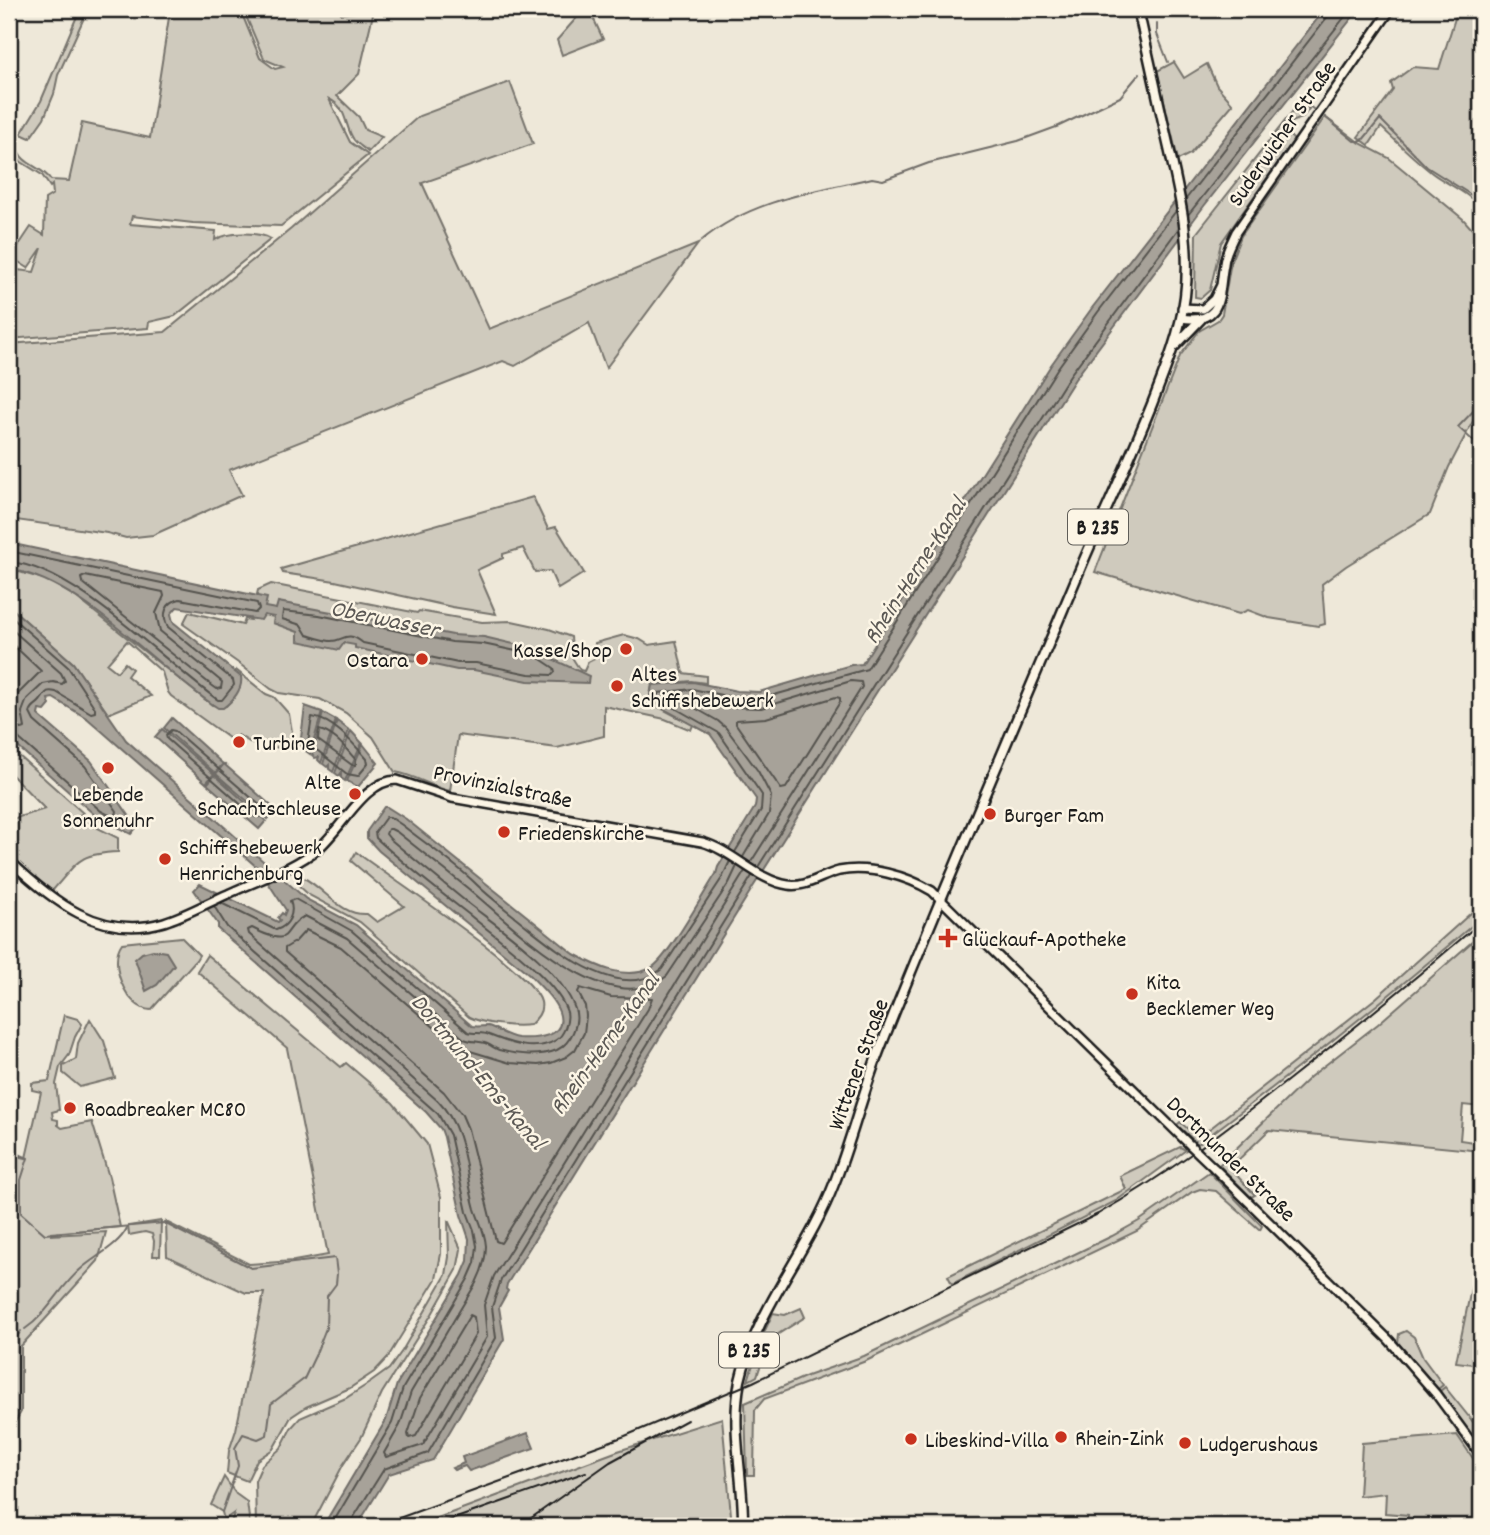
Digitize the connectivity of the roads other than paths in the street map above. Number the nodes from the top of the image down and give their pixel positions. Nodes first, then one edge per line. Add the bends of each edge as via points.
1 (1138, 9) edge
2 (1391, 9) edge
3 (1221, 286) junction
4 (1182, 308) junction
5 (1181, 318) junction
6 (1201, 319) junction
7 (1173, 348) junction
8 (9, 860) edge
9 (942, 900) junction
10 (1481, 1455) edge
11 (743, 1526) edge

1 - 4 main road, B 235 via 1186,245
2 - 3 main road, Suderwicher Straße via 1236,232
3 - 4 main road via 1203,309
3 - 6 main road, Suderwicher Straße via 1219,303
4 - 5 main road, B 235
5 - 6 main road
5 - 7 main road, B 235
6 - 7 main road, B 235
7 - 9 main road, Wittener Straße / B 235
8 - 9 main road, Provinzialstraße via 70,911 109,925 155,924 260,880 318,849 373,787 403,780 452,798 702,842 783,884 794,886 838,871 868,871 920,883
9 - 10 main road, Dortmunder Straße, bridge via 1389,1340
9 - 11 main road, Wittener Straße / B 235 via 882,1045 830,1195 747,1355 736,1412

